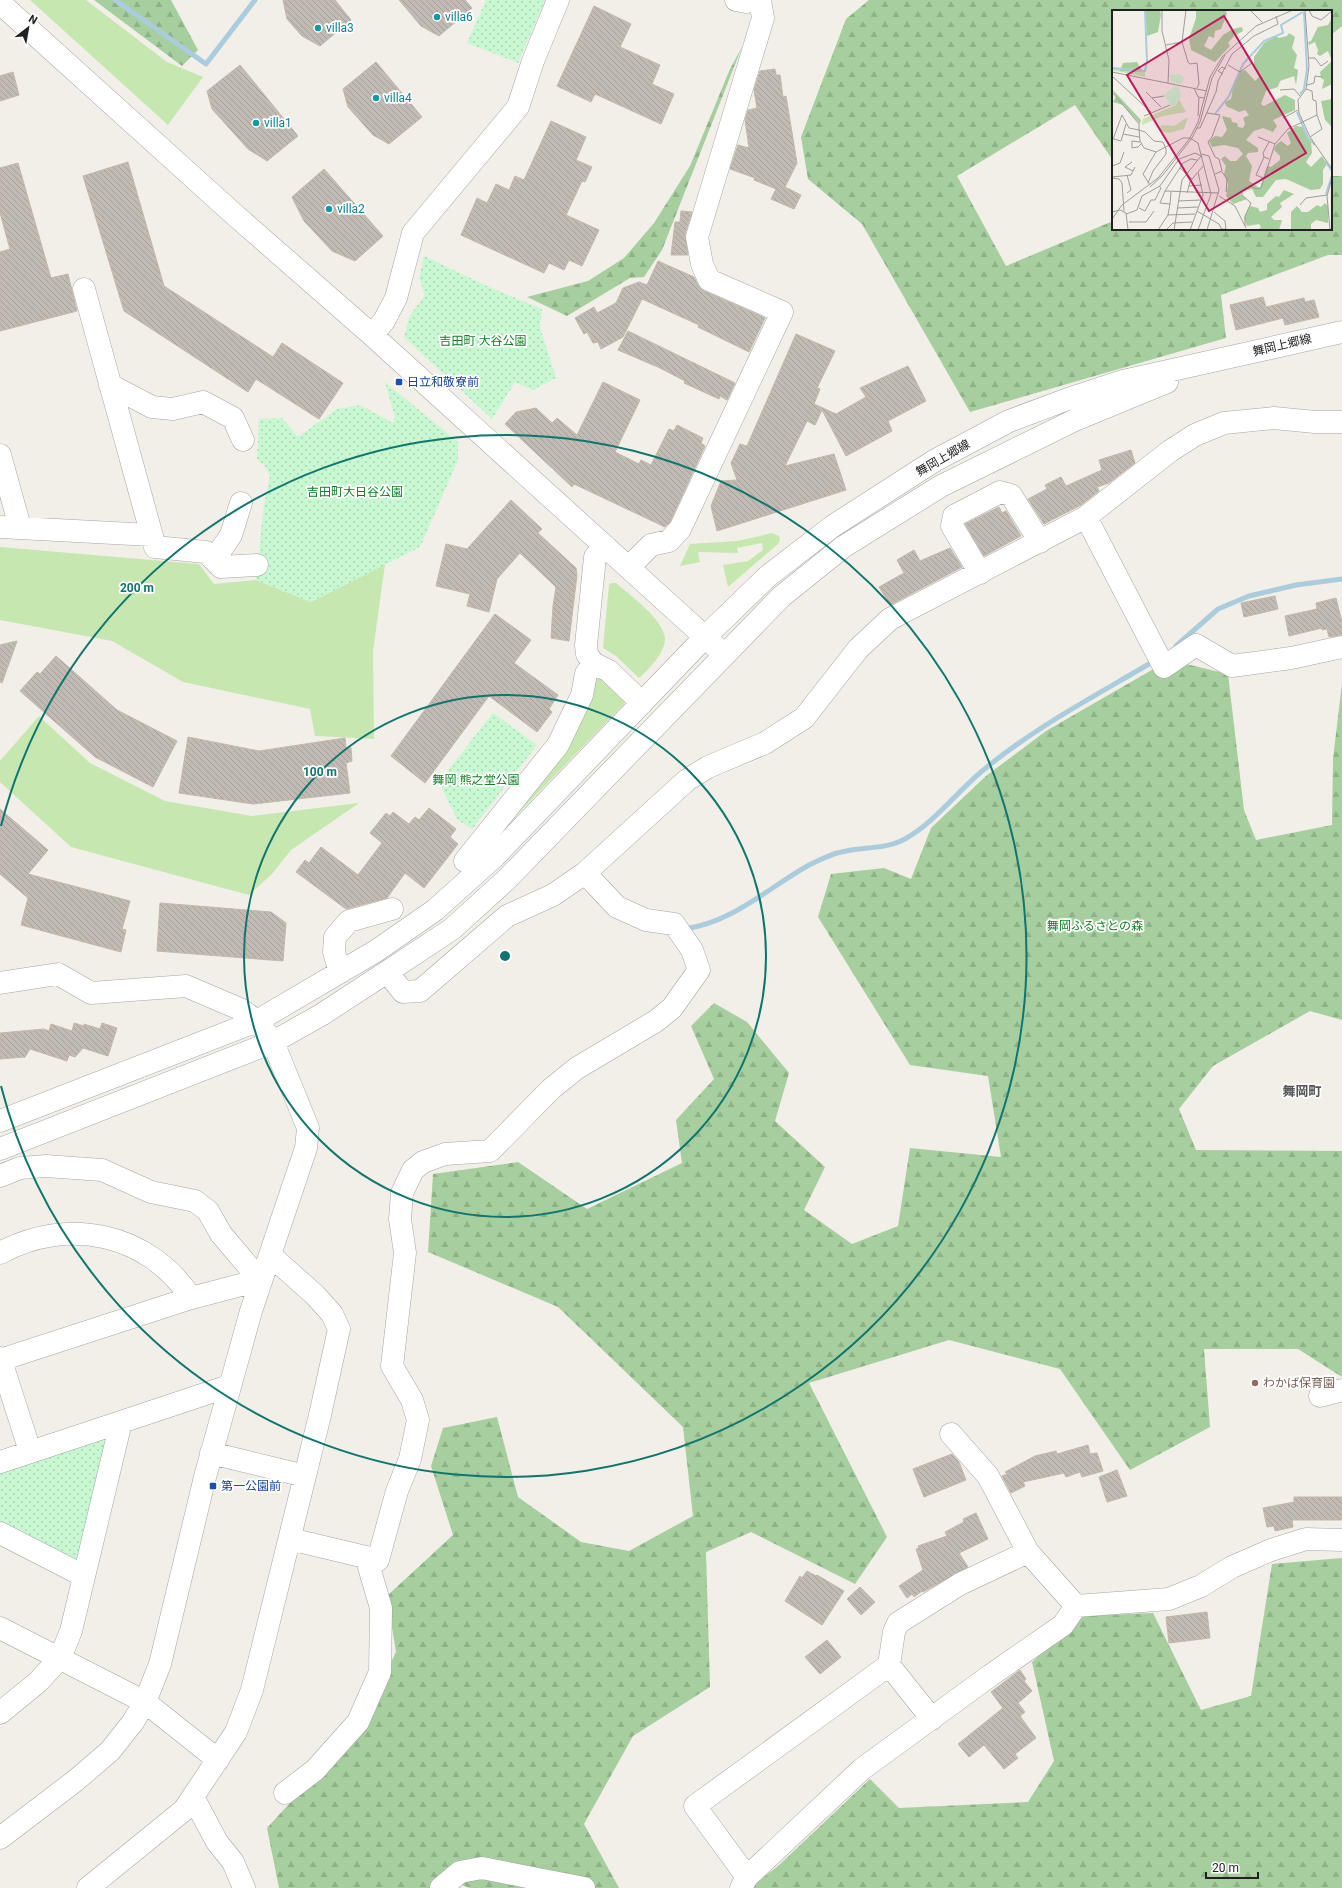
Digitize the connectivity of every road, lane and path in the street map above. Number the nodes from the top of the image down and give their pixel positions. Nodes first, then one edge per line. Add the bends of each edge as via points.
1 (558, 0) edge
2 (736, 0) edge
3 (752, 0) edge
4 (760, 0) edge
5 (0, 3) edge
6 (84, 289) dead end
7 (1342, 332) edge
8 (372, 335) junction
9 (1223, 360) junction
10 (110, 385) junction
11 (1342, 422) edge
12 (243, 440) dead end
13 (0, 455) edge
14 (241, 503) dead end
15 (1086, 518) junction
16 (10, 527) edge
17 (151, 535) junction
18 (1040, 542) junction
19 (605, 546) junction
20 (214, 560) junction
21 (257, 565) dead end
22 (629, 566) junction
23 (980, 573) junction
24 (705, 637) junction
25 (1342, 647) edge
26 (724, 655) junction
27 (593, 663) junction
28 (642, 703) junction
29 (465, 861) dead end
30 (585, 873) junction
31 (392, 909) dead end
32 (340, 972) junction
33 (387, 972) junction
34 (0, 983) edge
35 (257, 1021) junction
36 (273, 1042) junction
37 (0, 1121) edge
38 (0, 1149) edge
39 (0, 1176) edge
40 (0, 1253) edge
41 (270, 1255) junction
42 (260, 1280) junction
43 (191, 1298) junction
44 (0, 1359) edge
45 (229, 1386) junction
46 (1342, 1390) edge
47 (1320, 1396) dead end
48 (121, 1422) junction
49 (951, 1434) dead end
50 (30, 1451) junction
51 (211, 1453) junction
52 (0, 1462) edge
53 (305, 1476) junction
54 (0, 1534) edge
55 (290, 1539) junction
56 (1342, 1540) edge
57 (1028, 1552) junction
58 (366, 1557) junction
59 (84, 1576) junction
60 (1076, 1606) junction
61 (0, 1628) edge
62 (60, 1658) junction
63 (889, 1665) junction
64 (145, 1702) junction
65 (0, 1713) edge
66 (932, 1719) junction
67 (218, 1760) junction
68 (285, 1794) dead end
69 (193, 1797) junction
70 (0, 1838) edge
71 (744, 1883) edge
72 (88, 1888) edge
73 (244, 1888) edge
74 (441, 1888) edge
75 (584, 1888) edge

1 - 8 street via 518,107 413,233 396,298 384,321
2 - 3 street
4 - 22 street via 762,18 697,237 702,264 709,280 782,312 680,529 669,541 651,545
5 - 8 street
6 - 10 street
7 - 9 street, 舞岡上郷線 via 1281,344
8 - 19 street
9 - 24 street, 舞岡上郷線 via 1123,381 1009,421 934,462 833,526 768,576
9 - 26 street, 舞岡上郷線 via 1077,419 941,486 843,548 782,596
10 - 12 street via 152,407 173,409 203,402 233,418
10 - 17 street
11 - 15 street via 1274,418 1224,423 1195,435 1170,451
13 - 16 street
14 - 20 street via 231,535
15 - 18 street
15 - 25 street via 1164,667 1196,646 1232,666 1291,658
16 - 17 street
17 - 20 street via 155,547 206,552
18 - 23 street
18 - 23 street via 1011,495 1000,492 954,516 952,526
19 - 22 street
19 - 27 street via 595,557 586,645 586,654
20 - 21 street via 221,568
22 - 24 street
23 - 30 street via 890,619 858,649 804,718 765,743 708,767 687,780
24 - 26 street
24 - 28 street, 舞岡上郷線
26 - 33 street, 舞岡上郷線 via 506,880 452,929
27 - 28 street via 609,671
27 - 29 street via 586,674 582,695 558,745
28 - 32 street, 舞岡上郷線 via 495,856 435,910 376,951
30 - 33 street via 552,895 508,916 420,991 403,992
30 - 58 street via 617,908 679,932 692,950 700,970 672,1008 656,1021 577,1068 551,1089 490,1151 446,1154 422,1162 414,1170 402,1193 400,1219 405,1252 392,1366 412,1400 418,1420 410,1459 397,1491 378,1560
31 - 32 street via 349,921 334,937 334,952
32 - 35 street, 舞岡上郷線
33 - 36 street, 舞岡上郷線 via 321,1015
34 - 35 street via 58,974 91,992 186,986 240,1009
35 - 36 street
35 - 37 street, 舞岡上郷線
36 - 38 street, 舞岡上郷線
36 - 41 street via 308,1128 306,1148
39 - 42 street via 20,1168 89,1168 102,1170 151,1192 195,1201 208,1210 221,1234
40 - 43 street via 36,1237 96,1234 146,1254 173,1274
41 - 42 street
41 - 53 street via 315,1295 332,1314 339,1329
42 - 43 street
42 - 45 street
43 - 44 street
44 - 50 street
45 - 48 street
45 - 51 street
46 - 47 street
48 - 50 street
48 - 59 street
49 - 57 street via 988,1476
50 - 52 street
51 - 53 street
51 - 64 street via 160,1664
53 - 55 street
54 - 59 street
55 - 58 street
55 - 67 street via 252,1690 236,1732
56 - 60 street via 1306,1539 1271,1550 1232,1567 1201,1586 1169,1598
57 - 60 street
57 - 63 street via 960,1584 898,1623 894,1632
58 - 68 street via 381,1608 380,1672 358,1722 315,1770
59 - 62 street via 71,1631
60 - 66 street via 1063,1625
61 - 62 street
62 - 64 street
62 - 65 street via 38,1682
63 - 66 street
63 - 71 street via 695,1806
64 - 67 street
64 - 70 street via 110,1751
66 - 71 street via 862,1769
67 - 69 street
69 - 72 street via 184,1810
69 - 73 street via 217,1842 233,1862
74 - 75 street via 460,1872 482,1868

